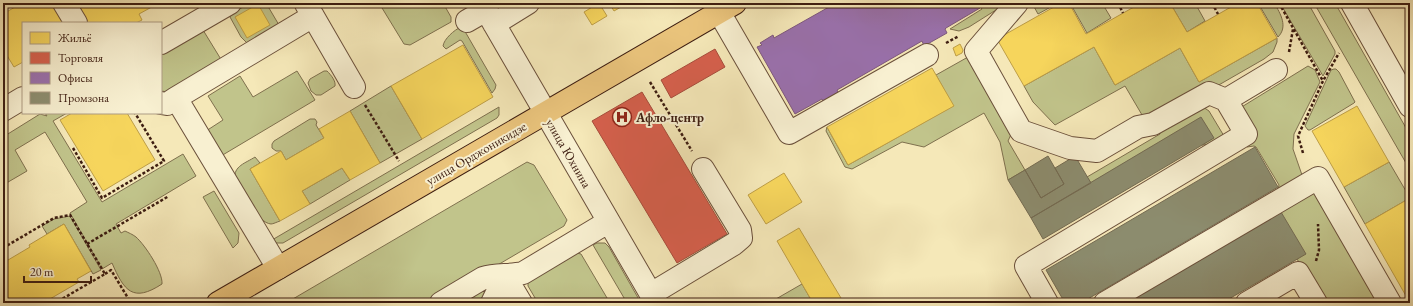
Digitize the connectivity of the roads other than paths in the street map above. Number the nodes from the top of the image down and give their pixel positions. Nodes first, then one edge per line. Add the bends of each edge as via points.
1 (64, 3) edge
2 (230, 3) edge
3 (528, 3) edge
4 (1017, 3) edge
5 (1352, 3) edge
6 (727, 8) edge
7 (309, 9) edge
8 (487, 12) edge
9 (467, 21) dead end
10 (75, 22) edge
11 (162, 42) edge
12 (927, 55) dead end
13 (1276, 70) dead end
14 (354, 87) road end
15 (169, 100) edge
16 (1226, 100) junction
17 (1410, 106) edge
18 (546, 113) junction
19 (703, 169) road end
20 (608, 222) junction
21 (278, 268) junction
22 (505, 276) junction
23 (653, 298) edge
24 (218, 303) edge
25 (441, 303) edge
26 (492, 303) edge
27 (521, 303) edge
28 (1047, 303) edge
29 (1105, 303) edge
30 (1247, 303) edge
31 (1316, 303) edge
32 (1390, 303) edge

1 - 10 street
2 - 11 street
3 - 8 street
4 - 16 street via 976,51 1021,131 1070,148 1097,151 1138,127 1153,124 1209,93
5 - 17 street
6 - 12 street via 789,133
6 - 18 main road, улица Орджоникидзе
7 - 14 street
7 - 15 street
8 - 9 street
8 - 18 street, улица Юхнина
13 - 16 street
15 - 21 street
16 - 28 street via 1246,134 1026,266
18 - 20 street, улица Юхнина
18 - 21 main road, улица Орджоникидзе
19 - 23 street via 740,230 741,238
20 - 22 street via 523,273
20 - 23 street, улица Юхнина
21 - 24 main road, улица Орджоникидзе
22 - 25 street via 483,278
22 - 26 street
22 - 27 street
29 - 32 street via 1318,178
30 - 31 street via 1298,273

